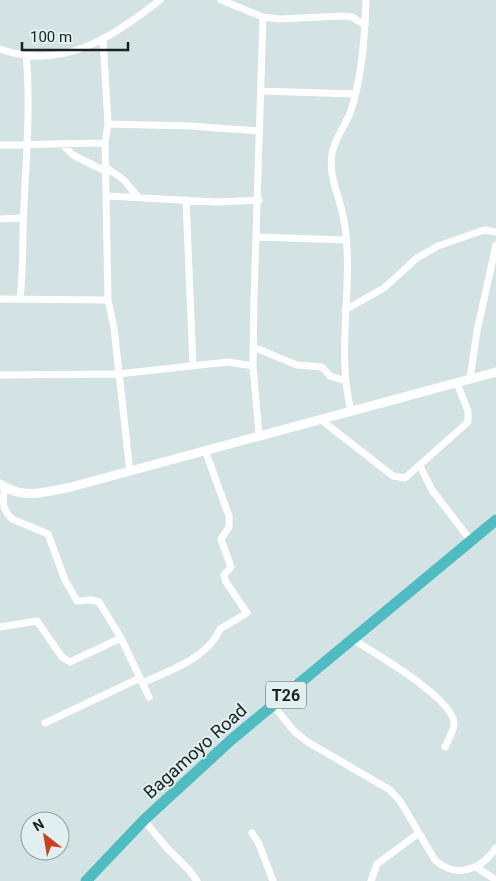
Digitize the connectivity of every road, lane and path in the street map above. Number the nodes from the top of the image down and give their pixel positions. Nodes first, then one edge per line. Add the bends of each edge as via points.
1 (160, 0) edge
2 (221, 0) edge
3 (366, 0) edge
4 (263, 17) junction
5 (365, 25) junction
6 (103, 40) junction
7 (0, 49) edge
8 (26, 55) junction
9 (261, 91) junction
10 (355, 94) junction
11 (108, 124) junction
12 (259, 131) junction
13 (105, 143) junction
14 (62, 144) junction
15 (0, 145) edge
16 (27, 145) junction
17 (107, 170) junction
18 (108, 196) junction
19 (138, 197) junction
20 (186, 200) junction
21 (259, 200) junction
22 (23, 218) junction
23 (0, 219) edge
24 (496, 232) edge
25 (257, 237) junction
26 (346, 240) junction
27 (496, 245) edge
28 (20, 298) junction
29 (0, 299) edge
30 (108, 300) junction
31 (346, 310) junction
32 (253, 347) junction
33 (193, 365) junction
34 (253, 366) junction
35 (496, 372) edge
36 (118, 374) junction
37 (0, 375) edge
38 (470, 379) junction
39 (346, 381) junction
40 (457, 383) junction
41 (351, 411) junction
42 (320, 419) junction
43 (259, 435) junction
44 (205, 450) junction
45 (420, 466) junction
46 (130, 472) junction
47 (3, 486) edge
48 (496, 520) edge
49 (471, 541) junction
50 (0, 626) edge
51 (121, 638) junction
52 (352, 639) junction
53 (141, 680) junction
54 (149, 698) dead end
55 (273, 705) junction
56 (46, 723) dead end
57 (445, 747) dead end
58 (144, 820) junction
59 (419, 833) junction
60 (252, 834) dead end
61 (496, 848) edge
62 (476, 868) junction
63 (496, 880) edge
64 (86, 881) edge
65 (197, 881) edge
66 (273, 881) edge
67 (371, 881) edge

1 - 6 street
2 - 4 street
3 - 5 street
4 - 5 street via 342,16 352,17
4 - 9 street
5 - 10 street
6 - 8 street via 68,54
6 - 11 street
7 - 8 street
8 - 16 street
9 - 10 street
9 - 12 street
10 - 26 street via 332,156 333,178
11 - 12 street
11 - 13 street
12 - 21 street
13 - 14 street
13 - 17 street
14 - 16 street
14 - 17 street via 73,155
15 - 16 street
16 - 22 street
17 - 18 street
17 - 19 street via 124,180
18 - 19 street
18 - 30 street
19 - 20 street
20 - 21 street
20 - 33 street
21 - 25 street
22 - 23 street
22 - 28 street via 24,265
24 - 31 street via 484,230 438,246 417,258 384,288
25 - 26 street
25 - 32 street
26 - 31 street
27 - 38 street
28 - 29 street
28 - 30 street
30 - 36 street
31 - 39 street via 343,332
32 - 34 street
32 - 39 street via 297,365 322,367 330,376
33 - 34 street via 228,362
33 - 36 street
34 - 43 street
35 - 38 street
36 - 37 street
36 - 46 street
38 - 40 street
39 - 41 street
40 - 41 street
40 - 45 street via 468,411 468,422
41 - 42 street
42 - 43 street
42 - 45 street via 393,476 405,478
43 - 44 street
44 - 46 street
44 - 53 street via 229,516 229,527 221,538 231,566 224,575 247,613 220,629 214,642 202,652
45 - 49 street via 432,490
46 - 47 street via 35,494 14,492
47 - 51 street via 2,503 8,515 48,534 76,601 98,602
48 - 49 highway, Bagamoyo Road / T26
49 - 52 highway, Bagamoyo Road / T26
50 - 51 street via 37,621 62,657 70,662
51 - 53 street
52 - 55 highway, Bagamoyo Road / T26
52 - 57 street via 415,679 453,718 454,724
53 - 54 street
53 - 56 street
55 - 58 highway, Bagamoyo Road / T26
55 - 59 street via 306,741 390,790
58 - 64 highway, Bagamoyo Road / T26
58 - 65 street
59 - 62 street via 440,865 454,871
59 - 67 street via 377,864
60 - 66 street
61 - 62 street
62 - 63 street

